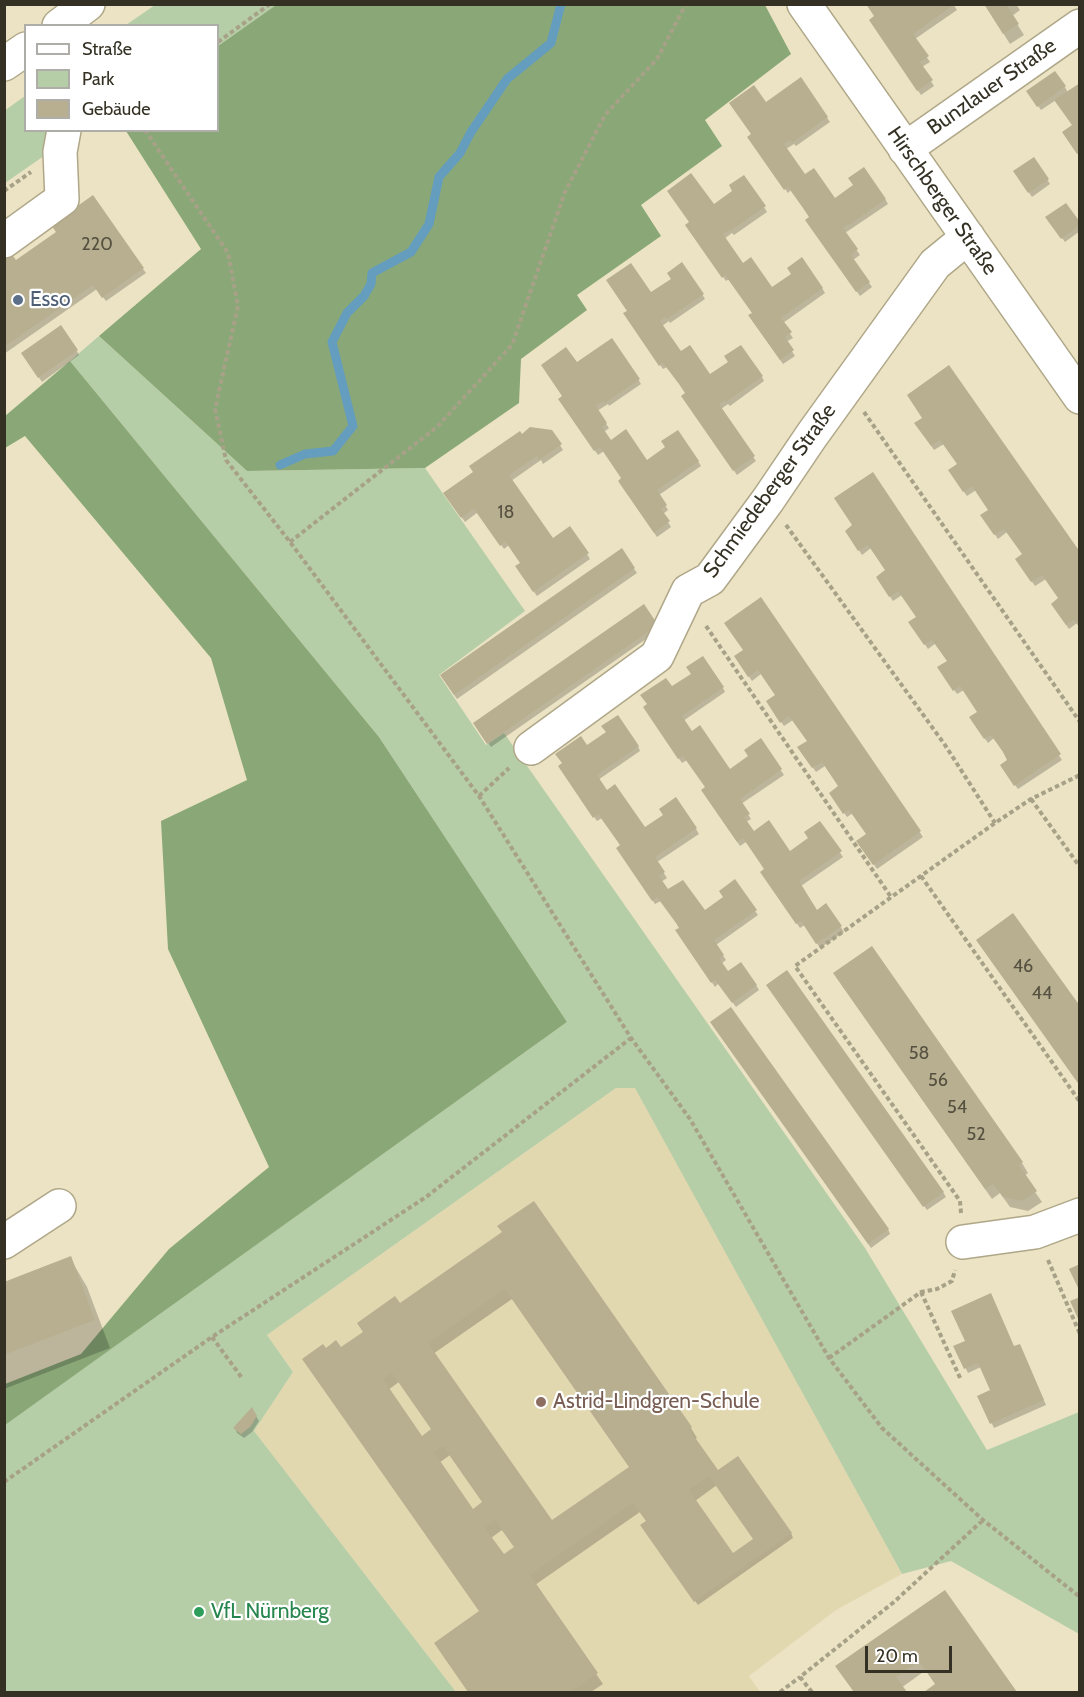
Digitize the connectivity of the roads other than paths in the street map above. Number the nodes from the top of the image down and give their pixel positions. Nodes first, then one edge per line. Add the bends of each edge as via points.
1 (804, 4) edge
2 (1080, 26) edge
3 (24, 50) edge
4 (4, 64) edge
5 (64, 132) edge
6 (905, 149) junction
7 (968, 237) junction
8 (4, 241) edge
9 (1080, 397) edge
10 (531, 748) road end
11 (60, 1206) dead end
12 (1080, 1215) edge
13 (4, 1242) edge
14 (963, 1242) road end

1 - 6 street, Hirschberger Straße
2 - 6 street, Bunzlauer Straße
3 - 4 street
5 - 8 street via 60,152 62,199
6 - 7 street, Hirschberger Straße
7 - 9 street, Hirschberger Straße
7 - 10 street, Schmiedeberger Straße via 935,264 710,579 688,591 657,656
11 - 13 street
12 - 14 street via 1035,1232

